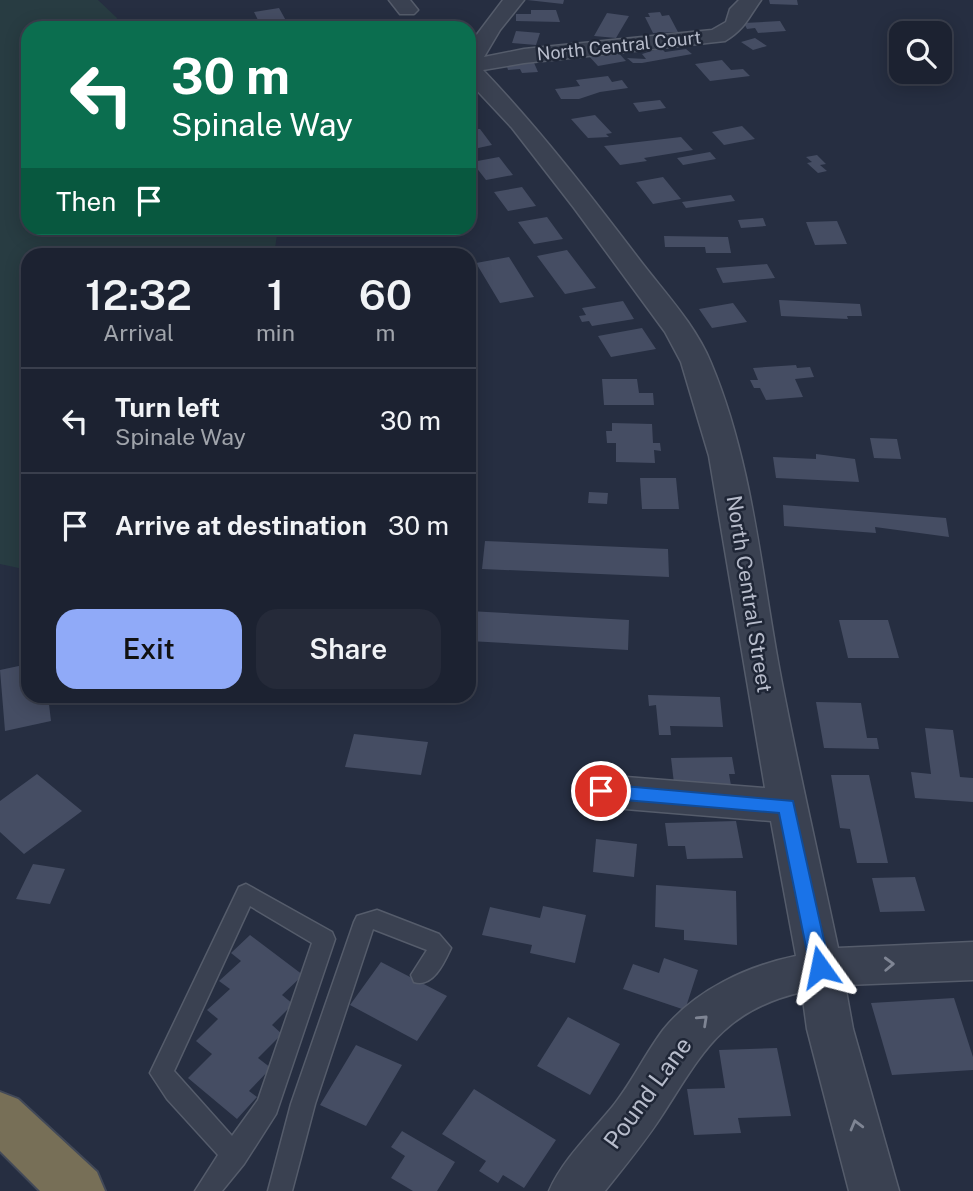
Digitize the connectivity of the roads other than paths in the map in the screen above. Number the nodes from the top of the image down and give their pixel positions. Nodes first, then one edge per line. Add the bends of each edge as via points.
1 (514, 0) edge
2 (751, 0) edge
3 (476, 54) edge
4 (476, 65) edge
5 (476, 74) edge
6 (601, 791) dead end
7 (786, 806) junction
8 (973, 961) edge
9 (820, 967) junction
10 (422, 975) dead end
11 (0, 1116) edge
12 (235, 1156) junction
13 (78, 1191) edge
14 (208, 1191) edge
15 (280, 1191) edge
16 (574, 1191) edge
17 (874, 1191) edge

1 - 3 street
2 - 4 street, North Central Court via 741,9 735,26 717,36
5 - 7 street, North Central Street via 583,203 679,331 696,362 726,456
6 - 7 street
7 - 9 street, North Central Street
9 -> 8 street, Pound Lane
16 -> 9 street, Pound Lane via 639,1109 675,1051 712,1012 745,990
17 -> 9 street, North Central Street via 830,1029
10 - 15 lane via 440,948 377,919 365,922 303,1104
11 - 13 highway
12 - 12 lane via 268,1106 324,939 246,893 162,1073
12 - 14 lane

